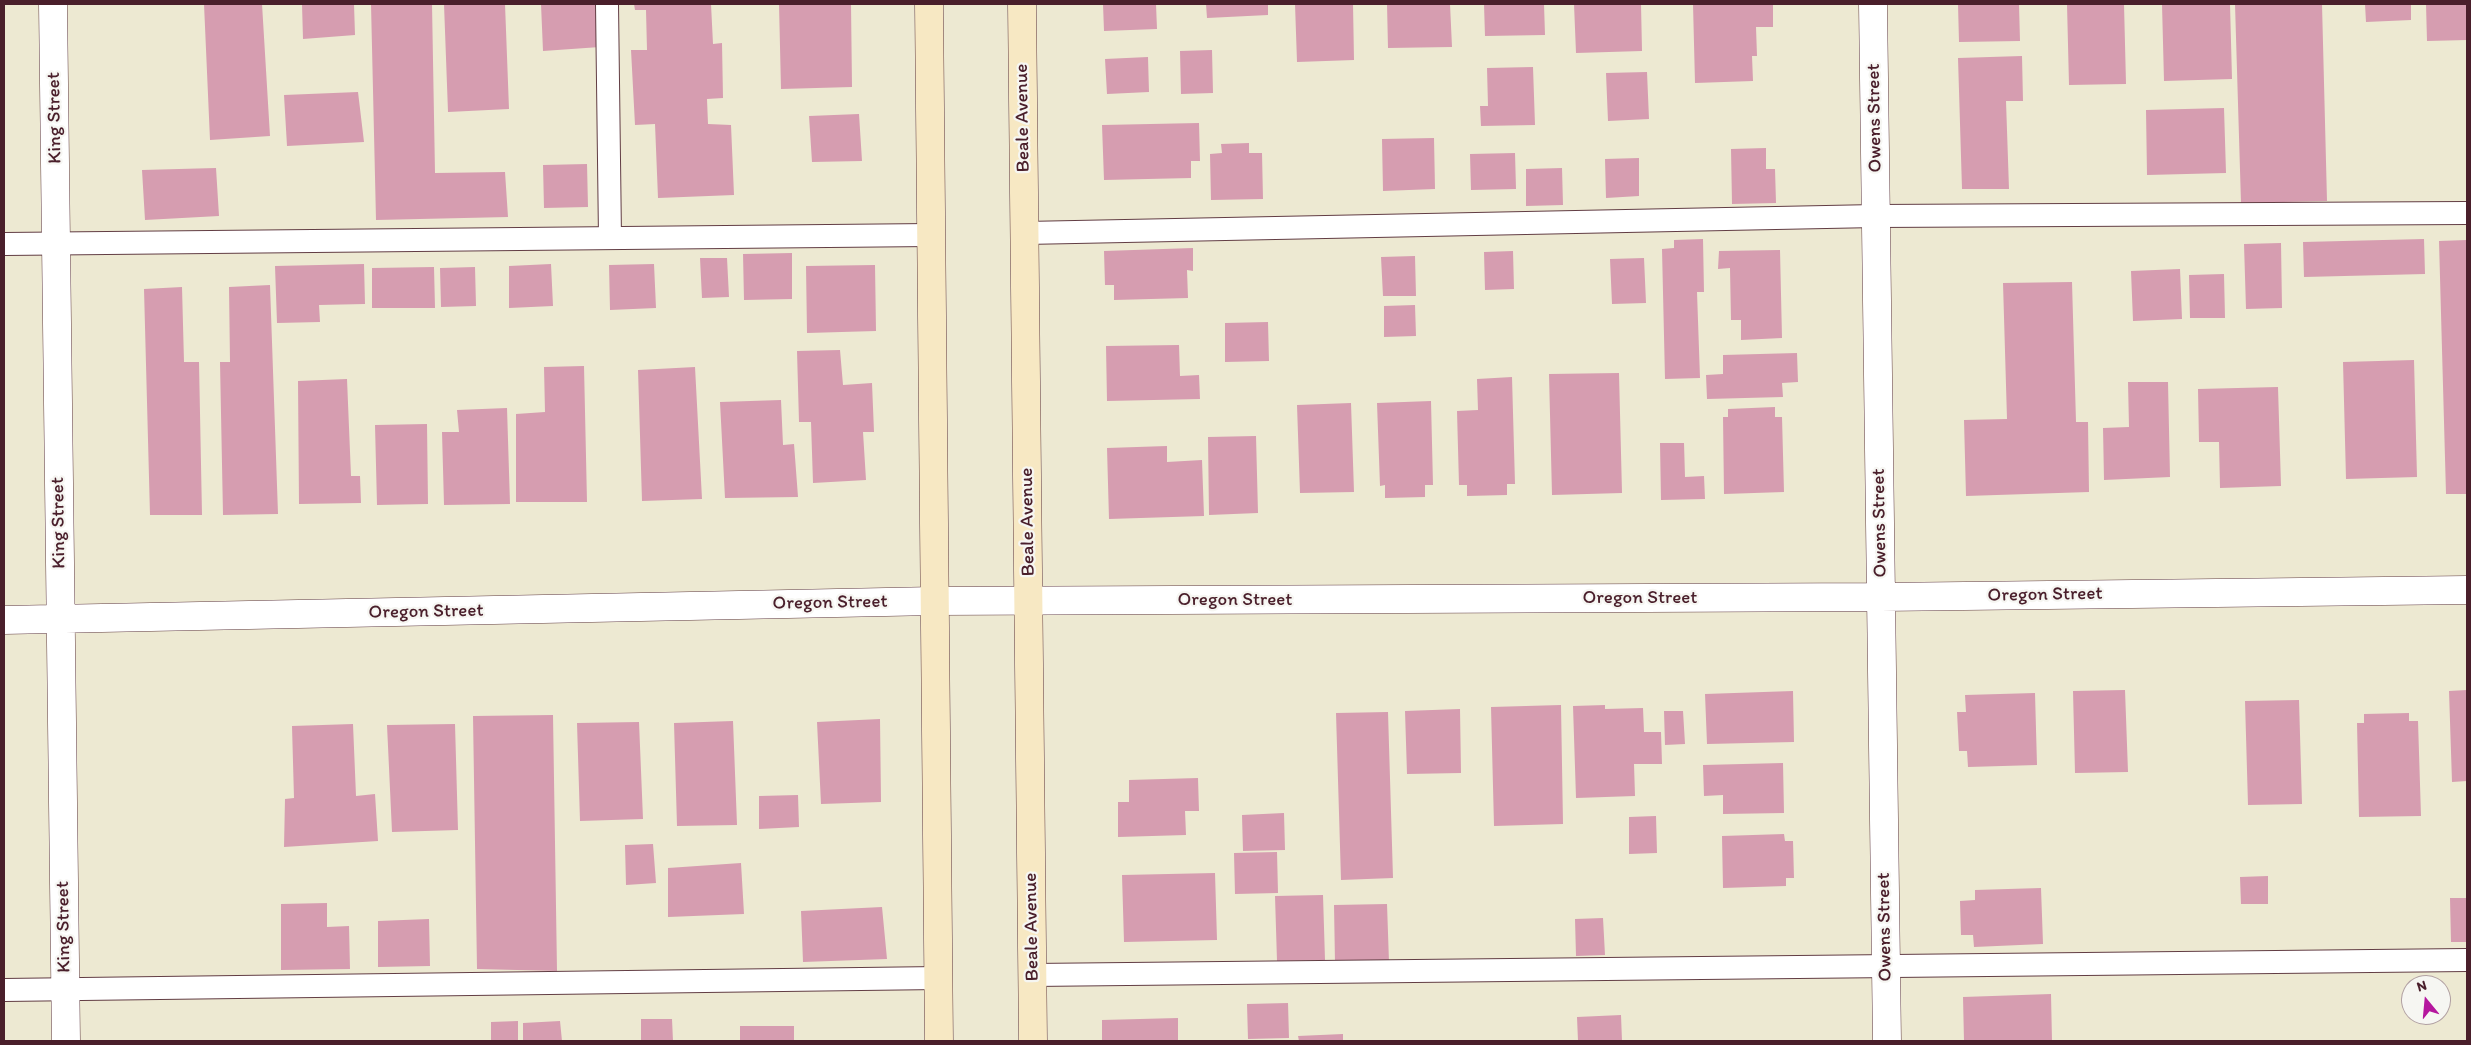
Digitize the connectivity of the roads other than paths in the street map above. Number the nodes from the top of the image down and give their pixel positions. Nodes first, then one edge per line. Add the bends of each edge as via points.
1 (53, 4) edge
2 (607, 4) edge
3 (929, 4) edge
4 (1022, 4) edge
5 (1873, 4) edge
6 (2467, 213) edge
7 (1876, 216) junction
8 (1025, 233) junction
9 (931, 234) junction
10 (610, 238) junction
11 (56, 243) junction
12 (4, 244) edge
13 (2467, 590) edge
14 (1881, 597) junction
15 (935, 601) junction
16 (1029, 601) junction
17 (4, 620) edge
18 (61, 620) junction
19 (2467, 960) edge
20 (1886, 966) junction
21 (1032, 975) junction
22 (939, 978) junction
23 (65, 988) junction
24 (4, 990) edge
25 (66, 1041) edge
26 (939, 1041) edge
27 (1033, 1041) edge
28 (1887, 1041) edge

1 - 11 street, King Street
2 - 10 lane
3 - 9 main road
4 - 8 main road, Beale Avenue
5 - 7 street, Owens Street
6 - 7 lane
7 - 8 lane
7 - 14 street, Owens Street
8 - 16 main road, Beale Avenue
9 - 10 lane
9 - 15 main road
10 - 11 lane
11 - 12 lane
11 - 18 street, King Street
13 - 14 street, Oregon Street
14 - 16 street, Oregon Street
14 - 20 street, Owens Street
15 - 16 street, Oregon Street
15 - 18 street, Oregon Street
15 - 22 main road
16 - 21 main road, Beale Avenue
17 - 18 street, Oregon Street
18 - 23 street, King Street
19 - 20 lane
20 - 21 lane
20 - 28 street, Owens Street
21 - 27 main road, Beale Avenue
22 - 23 lane
22 - 26 main road
23 - 24 lane
23 - 25 street, King Street

